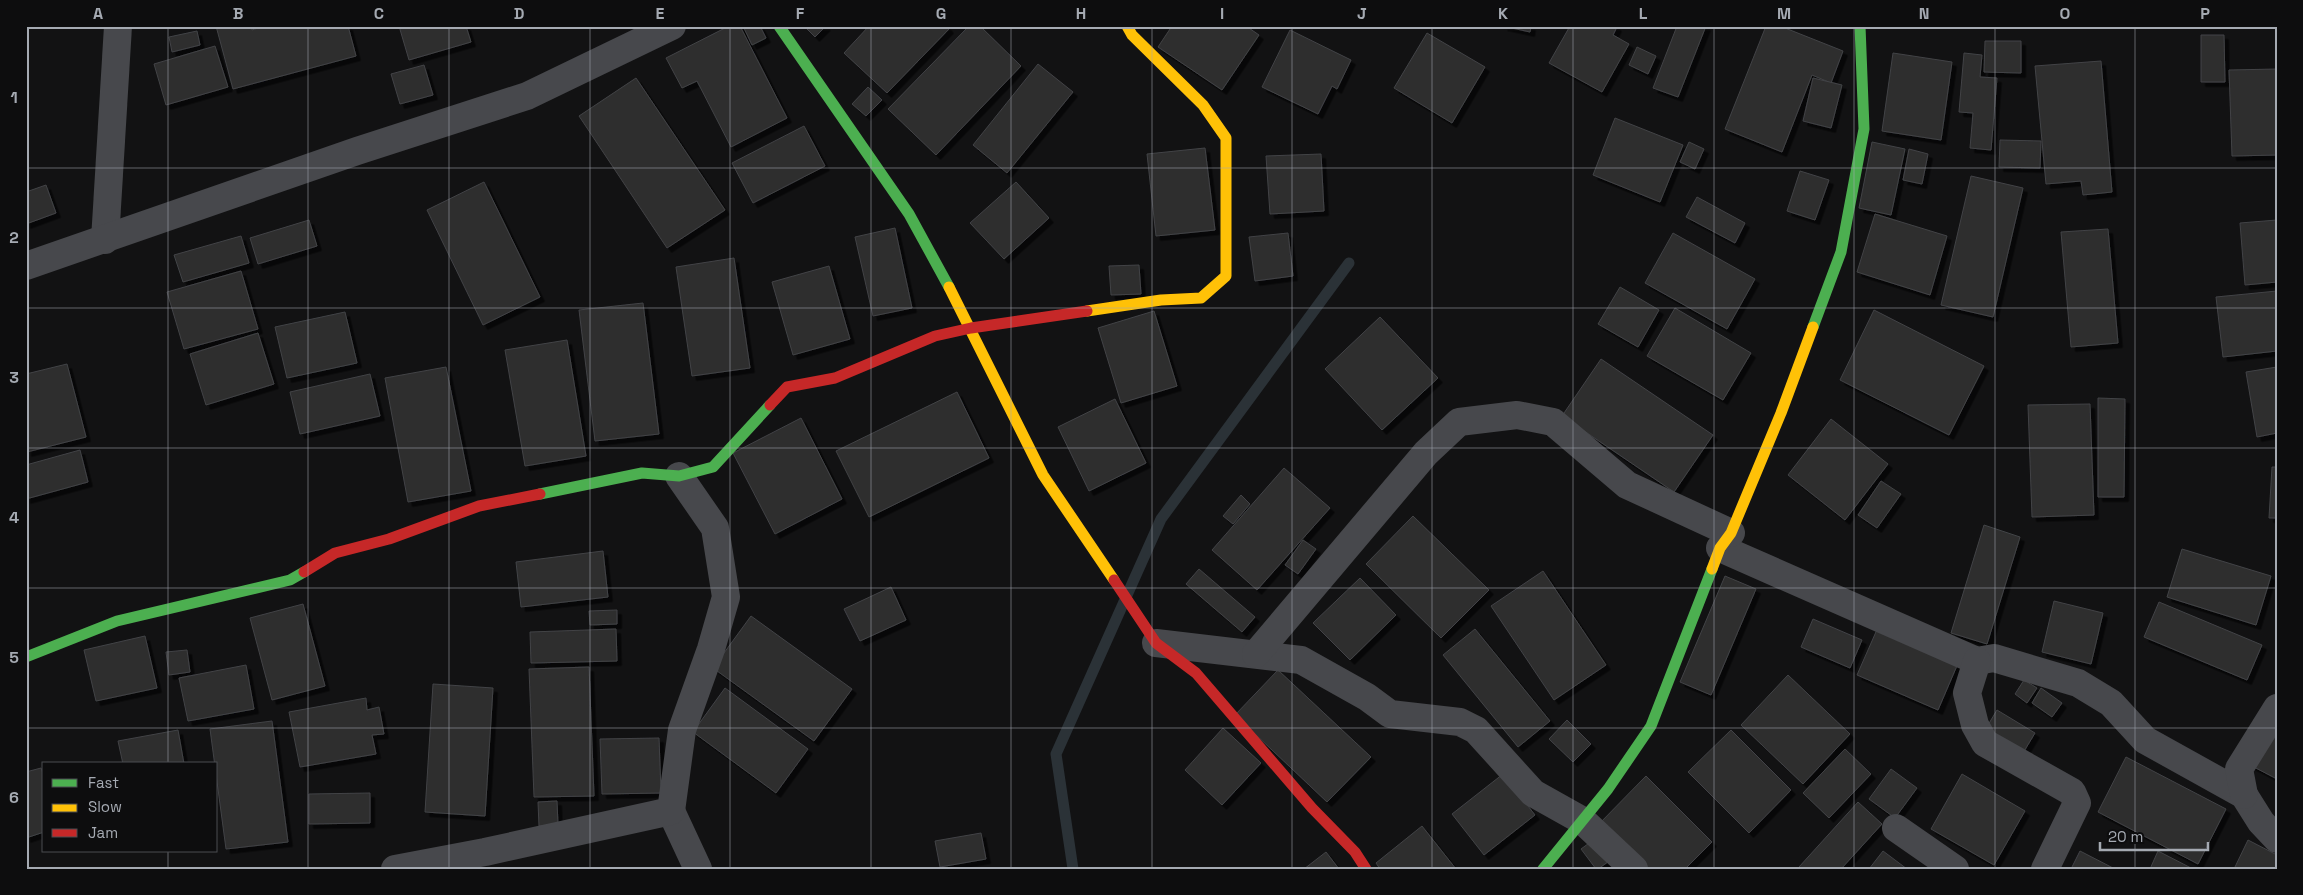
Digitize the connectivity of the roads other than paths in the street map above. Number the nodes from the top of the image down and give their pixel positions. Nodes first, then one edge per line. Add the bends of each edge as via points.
1 (118, 26) edge
2 (672, 26) edge
3 (779, 26) edge
4 (1127, 26) edge
5 (1860, 26) edge
6 (105, 240) junction
7 (26, 266) edge
8 (971, 328) junction
9 (679, 476) junction
10 (1726, 541) junction
11 (1156, 643) junction
12 (1256, 654) junction
13 (26, 658) edge
14 (1977, 661) junction
15 (2277, 708) edge
16 (2244, 795) junction
17 (671, 811) junction
18 (1583, 820) junction
19 (1896, 828) dead end
20 (2277, 839) edge
21 (395, 869) edge
22 (698, 869) edge
23 (1366, 869) edge
24 (1543, 869) edge
25 (1634, 869) edge
26 (1955, 869) edge
27 (2044, 869) edge

1 - 6 street
2 - 6 street via 528,96 357,150
3 - 8 street via 909,214
4 - 8 street via 1132,35 1203,105 1226,138 1226,276 1201,298 1161,300
5 - 10 street via 1864,129 1841,252 1781,413
6 - 7 street
8 - 9 street via 935,336 835,378 787,387 713,467
8 - 11 street via 1043,475
9 - 13 street via 642,473 478,506 389,539 335,553 290,580 116,621
9 - 17 street via 714,528 726,597 682,730
10 - 12 street via 1628,485 1553,422 1517,414 1459,422 1426,453
10 - 14 street
10 - 18 street via 1651,726
11 - 12 street
11 - 23 street via 1196,673 1312,808 1355,852
12 - 18 street via 1301,660 1367,696 1390,714 1460,722 1476,730 1533,793
14 - 16 street via 1994,658 2078,683 2112,703 2145,740
14 - 27 street via 1967,693 1975,725 1985,743 2072,792 2076,804
15 - 16 street via 2239,769
16 - 20 street via 2261,822
17 - 21 street
17 - 22 street
18 - 24 street
18 - 25 street
19 - 26 street

